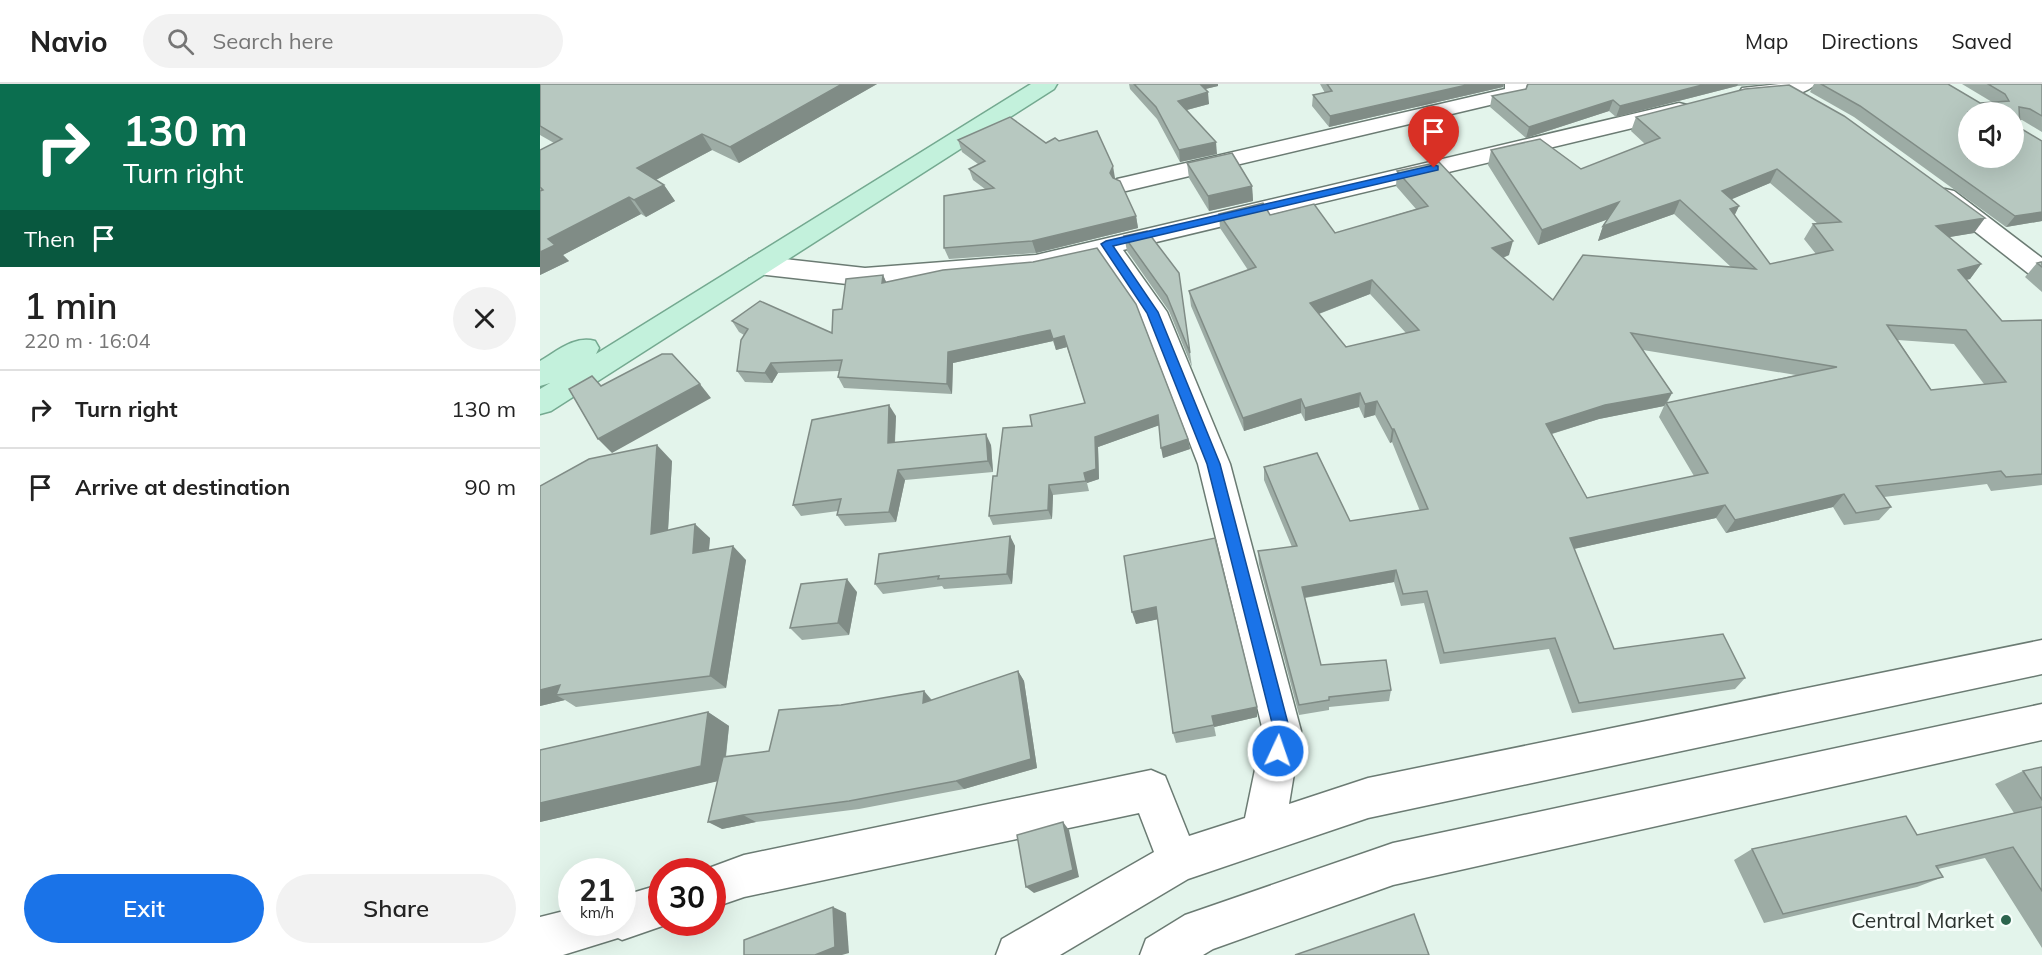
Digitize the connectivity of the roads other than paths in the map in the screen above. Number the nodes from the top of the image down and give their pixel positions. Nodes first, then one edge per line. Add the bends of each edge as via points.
1 (1013, 84) edge
2 (1046, 84) edge
3 (1516, 84) edge
4 (1795, 87) edge
5 (1816, 107) edge
6 (1922, 182) edge
7 (1126, 184) dead end
8 (1106, 244) junction
9 (758, 265) junction
10 (2042, 271) edge
11 (540, 375) edge
12 (540, 403) edge
13 (2042, 657) edge
14 (2042, 722) edge
15 (1263, 833) junction
16 (1178, 861) junction
17 (726, 882) edge
18 (558, 934) edge
19 (540, 939) edge
20 (1018, 955) edge
21 (1162, 955) edge

1 - 11 main road
2 - 9 main road
3 - 7 street via 1515,93
4 - 5 street
4 - 8 street via 1715,100
6 - 10 street via 1956,203
8 - 9 street via 1036,263 865,277
8 - 15 street via 1152,312 1217,475 1282,731
9 - 12 main road
13 - 15 street via 1368,798
14 - 21 street via 1393,864 1201,931
15 - 16 street
16 - 17 street via 1151,790 755,873
16 - 20 street
18 - 19 street

